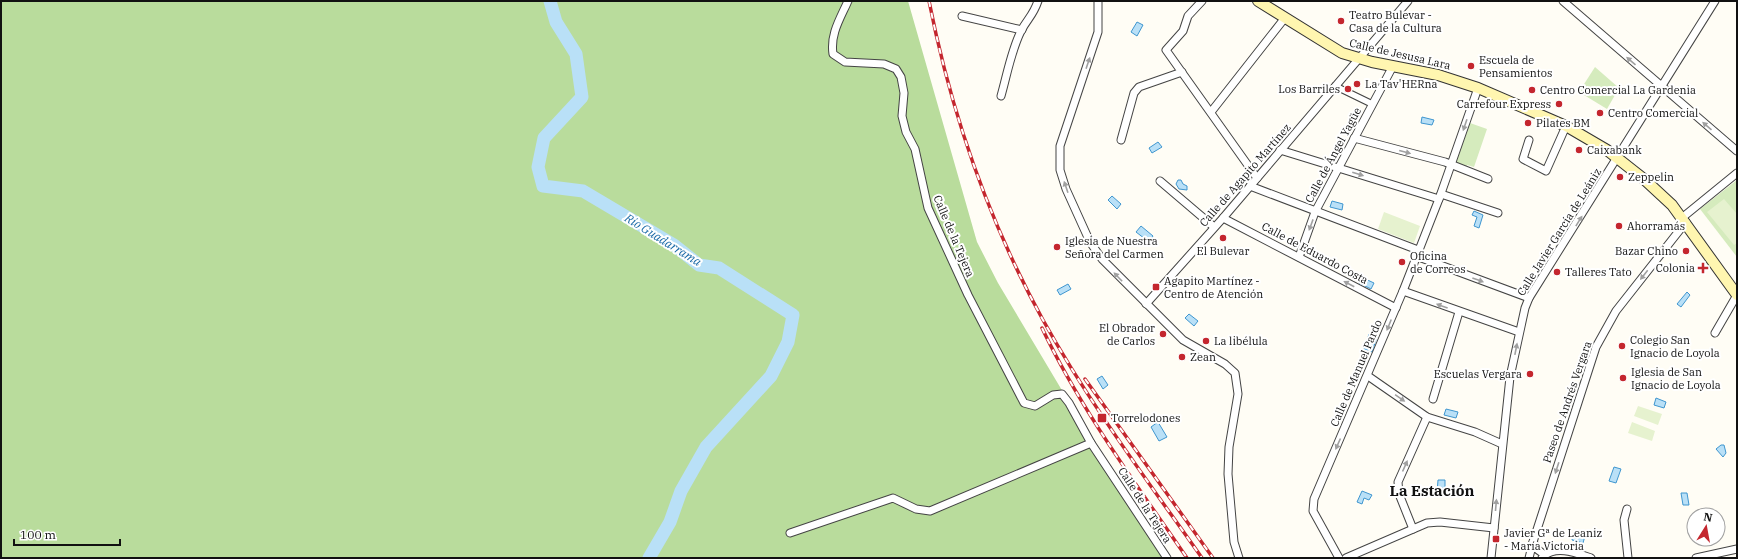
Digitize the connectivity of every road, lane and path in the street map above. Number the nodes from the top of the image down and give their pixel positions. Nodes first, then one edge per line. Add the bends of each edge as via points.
1 (848, 1) edge
2 (1038, 1) edge
3 (1098, 1) edge
4 (1202, 1) edge
5 (1258, 1) edge
6 (1408, 1) edge
7 (1563, 1) edge
8 (1715, 1) edge
9 (962, 16) dead end
10 (1284, 19) junction
11 (1022, 30) junction
12 (1360, 58) junction
13 (1393, 66) junction
14 (1182, 72) junction
15 (1335, 86) junction
16 (1661, 86) junction
17 (1478, 88) junction
18 (1001, 96) dead end
19 (1372, 104) junction
20 (1211, 112) junction
21 (1566, 126) junction
22 (1354, 138) junction
23 (1121, 140) dead end
24 (1529, 140) dead end
25 (1280, 150) junction
26 (1737, 151) edge
27 (1618, 157) junction
28 (1451, 165) junction
29 (1338, 168) junction
30 (1737, 173) edge
31 (1257, 178) junction
32 (1488, 179) dead end
33 (1160, 181) dead end
34 (1250, 186) junction
35 (1440, 196) junction
36 (1316, 212) junction
37 (1498, 212) dead end
38 (1223, 218) junction
39 (1684, 220) junction
40 (1214, 228) junction
41 (1417, 253) junction
42 (1299, 257) junction
43 (1403, 291) junction
44 (1737, 295) edge
45 (1529, 298) junction
46 (1146, 304) junction
47 (1396, 308) junction
48 (1459, 312) junction
49 (1519, 332) junction
50 (1715, 333) dead end
51 (1368, 376) junction
52 (1433, 399) dead end
53 (1427, 417) junction
54 (1091, 443) junction
55 (1502, 444) junction
56 (1627, 509) dead end
57 (1494, 528) junction
58 (1413, 529) junction
59 (790, 534) dead end
60 (1533, 542) junction
61 (1737, 549) edge
62 (1543, 557) edge
63 (1708, 557) edge
64 (1167, 558) edge
65 (1239, 558) edge
66 (1338, 558) edge
67 (1346, 558) edge
68 (1491, 558) edge
69 (1529, 558) edge
70 (1591, 558) edge
71 (1628, 558) edge
72 (1696, 558) edge

1 - 54 street, Calle de la Tejera via 834,30 831,43 833,54 845,62 884,64 896,69 901,77 904,93 902,116 906,132 915,149 928,208 968,295 1024,403 1035,406 1053,395 1062,394
2 - 11 street via 1034,13
46 -> 3 street via 1102,260 1090,242 1080,224 1060,170 1060,146 1098,32
4 - 14 street via 1188,16 1183,31 1166,50
5 - 10 main road, Calle de Jesusa Lara
6 - 12 street, Calle de Agapito Martínez
16 -> 7 street
8 - 16 street, Calle Javier García de Leániz
9 - 11 street
10 - 12 main road, Calle de Jesusa Lara via 1342,54
10 - 20 street
11 - 18 street
12 - 13 main road, Calle de Jesusa Lara
12 - 15 street, Calle de Agapito Martínez
13 - 17 main road, Calle de Jesusa Lara via 1438,75
13 - 19 street, Calle de Ángel Yagüe
14 - 20 street
14 - 23 street via 1139,87 1134,94
15 - 19 street
15 - 25 street, Calle de Agapito Martínez
26 -> 16 street
16 - 27 street, Calle Javier García de Leániz
17 - 21 main road, Calle de Jesusa Lara
17 -> 28 street, Calle de Manuel Pardo
19 - 22 street, Calle de Ángel Yagüe
20 - 31 street
21 - 24 street via 1546,171 1523,159
21 - 27 main road, Calle de Jesusa Lara
22 -> 28 street
22 - 29 street, Calle de Ángel Yagüe
25 - 29 street
25 - 31 street, Calle de Agapito Martínez
27 - 39 main road, Calle de Jesusa Lara via 1646,180
45 -> 27 street, Calle Javier García de Leániz
28 - 32 street
28 - 35 street, Calle de Manuel Pardo
29 -> 35 street
29 - 36 street, Calle de Ángel Yagüe
30 - 39 street, Paseo de Andrés Vergara
31 - 34 street, Calle de Agapito Martínez
33 - 40 street
34 - 36 street
34 - 38 street, Calle de Agapito Martínez
35 - 37 street
35 - 41 street, Calle de Manuel Pardo
36 - 41 street
36 -> 42 street, Calle de Ángel Yagüe
38 - 40 street, Calle de Agapito Martínez
38 - 42 street, Calle de Eduardo Costa
39 - 44 main road, Calle de Jesusa Lara
39 -> 60 street, Paseo de Andrés Vergara via 1616,311 1596,347
40 - 46 street, Calle de Agapito Martínez
41 - 43 street, Calle de Manuel Pardo
41 -> 45 street
47 -> 42 street, Calle de Eduardo Costa
43 - 47 street, Calle de Manuel Pardo
48 -> 43 street
44 - 50 street
45 - 49 street, Calle Javier García de Leániz
46 - 65 street via 1183,340 1225,364 1235,373 1238,394 1228,474 1234,542
47 -> 51 street, Calle de Manuel Pardo
48 - 49 street
48 - 52 street
55 -> 49 street, Calle Javier García de Leániz
51 -> 53 street
51 -> 66 street, Calle de Manuel Pardo via 1313,506 1313,511
53 - 55 street
58 -> 53 street via 1399,494 1398,482
54 - 59 street via 930,512 916,509 893,498
54 - 64 street, Calle de la Tejera
57 -> 55 street, Calle Javier García de Leániz
56 - 71 street via 1624,520
57 - 58 street via 1433,522
57 - 68 street, Calle Javier García de Leániz
58 - 67 street
60 - 62 street
60 - 69 street, Paseo de Andrés Vergara
61 - 63 street
62 - 70 street via 1556,551 1570,551
63 - 72 street

